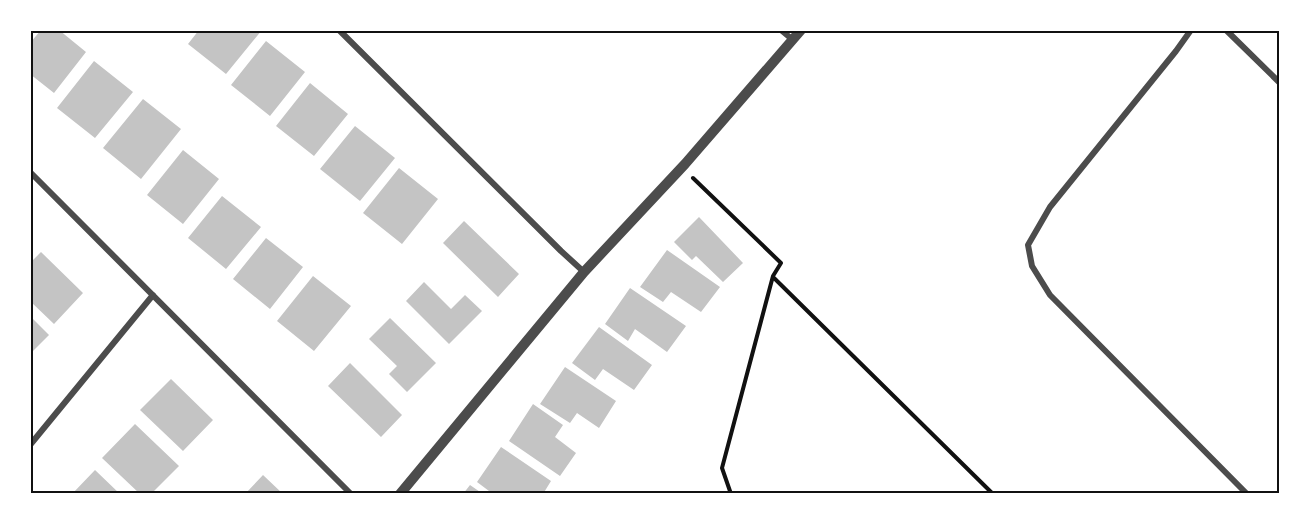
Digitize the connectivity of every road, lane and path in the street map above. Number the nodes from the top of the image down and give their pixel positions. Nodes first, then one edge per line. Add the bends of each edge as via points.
1 (339, 30) edge
2 (781, 30) edge
3 (801, 30) edge
4 (1191, 30) edge
5 (1226, 30) edge
6 (793, 40) junction
7 (1280, 83) edge
8 (685, 164) junction
9 (30, 172) edge
10 (584, 272) junction
11 (773, 276) junction
12 (153, 296) junction
13 (30, 445) edge
14 (351, 494) edge
15 (400, 494) edge
16 (731, 494) edge
17 (993, 494) edge
18 (1247, 494) edge

1 - 10 street
2 - 6 street
3 - 6 street
4 - 18 street via 1050,207 1028,245 1032,266 1050,296
5 - 7 street
6 - 8 street
8 - 10 street
8 - 11 path via 691,175 781,263
9 - 12 street
10 - 15 street
11 - 16 path via 722,468
11 - 17 path
12 - 13 street
12 - 14 street

